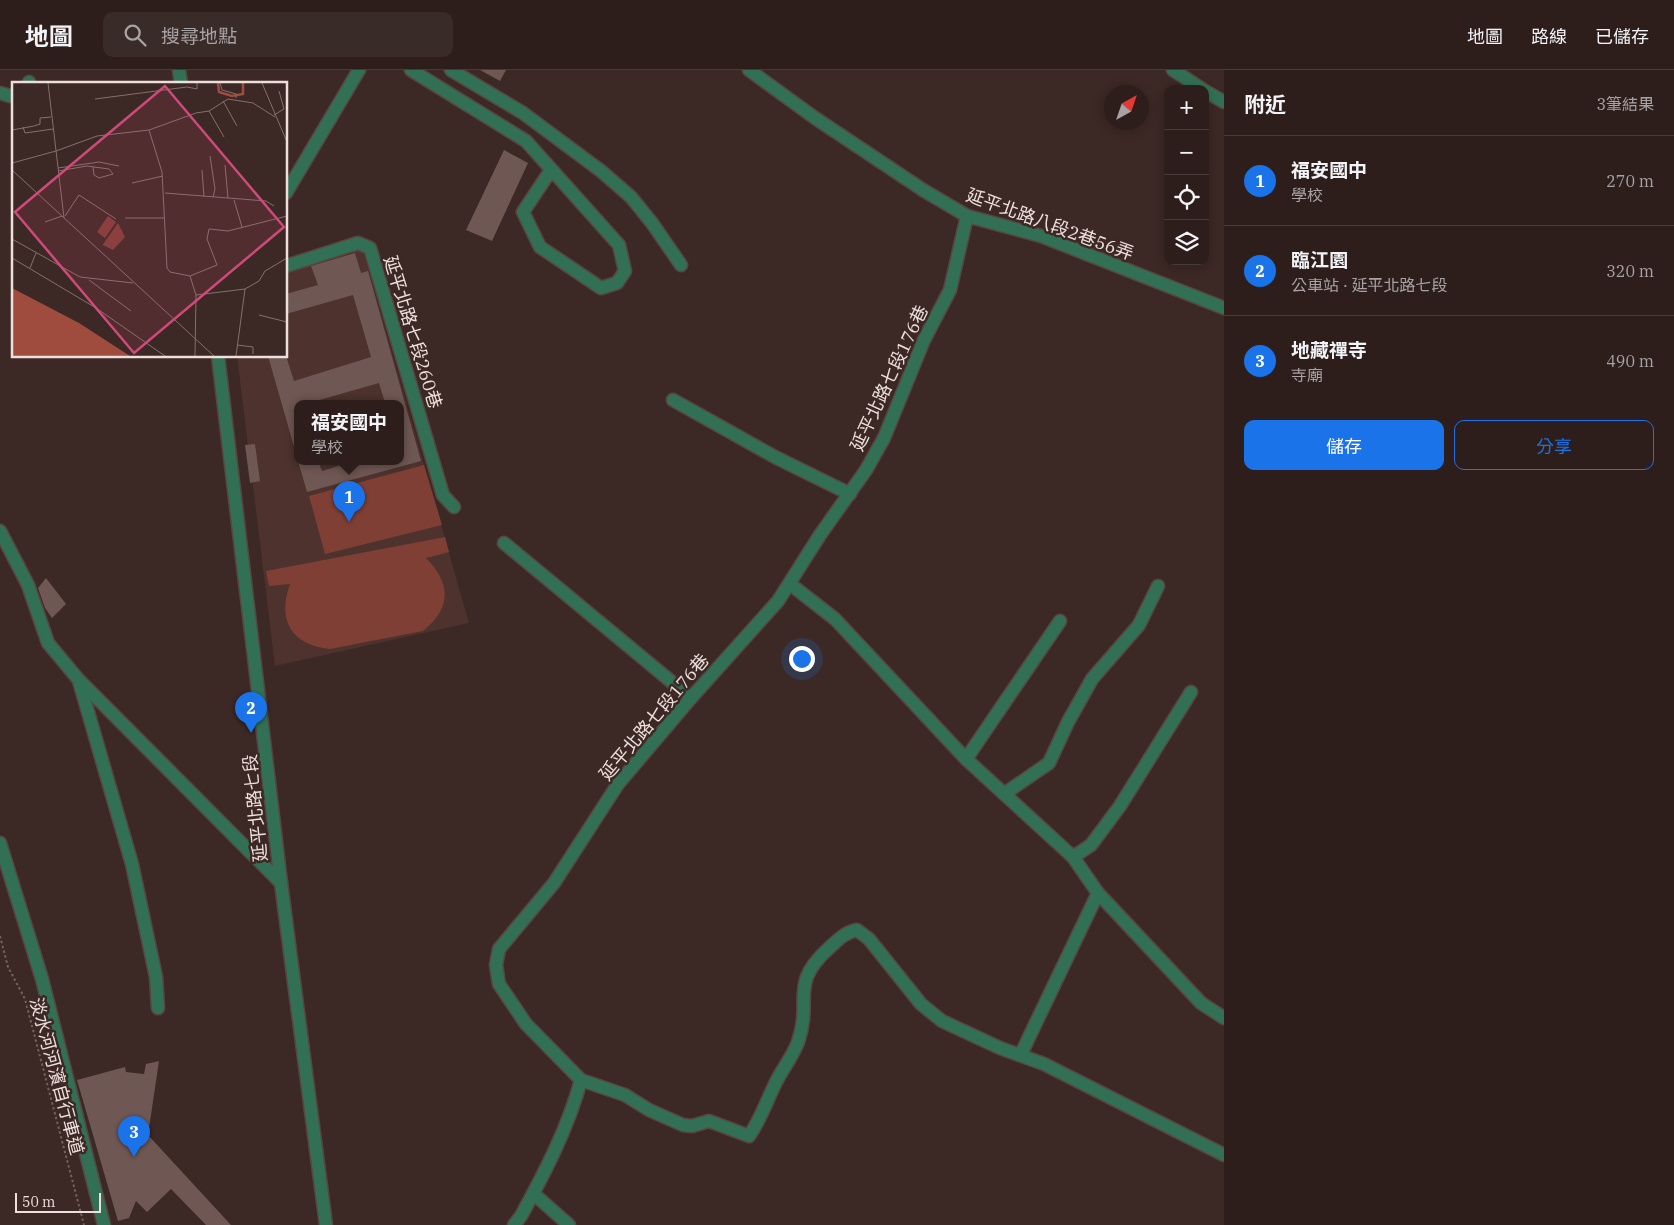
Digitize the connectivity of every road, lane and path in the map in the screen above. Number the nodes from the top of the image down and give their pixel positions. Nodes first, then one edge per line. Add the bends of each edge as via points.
1 (360, 70) edge
2 (411, 70) edge
3 (451, 70) edge
4 (749, 70) edge
5 (1173, 70) edge
6 (1196, 85) edge
7 (0, 93) edge
8 (1209, 93) edge
9 (12, 95) edge
10 (1224, 102) edge
11 (550, 170) junction
12 (288, 190) edge
13 (967, 216) junction
14 (288, 265) edge
15 (681, 265) dead end
16 (1224, 308) edge
17 (218, 358) edge
18 (673, 400) dead end
19 (850, 494) junction
20 (454, 507) dead end
21 (0, 531) edge
22 (504, 543) dead end
23 (790, 584) junction
24 (1158, 586) dead end
25 (1060, 621) dead end
26 (78, 679) junction
27 (1191, 692) dead end
28 (691, 698) junction
29 (966, 759) junction
30 (1004, 794) junction
31 (0, 843) edge
32 (1073, 857) junction
33 (281, 883) junction
34 (1098, 893) junction
35 (0, 936) edge
36 (158, 1008) dead end
37 (1224, 1018) edge
38 (1021, 1054) junction
39 (581, 1080) junction
40 (1224, 1155) edge
41 (534, 1194) junction
42 (84, 1225) edge
43 (104, 1225) edge
44 (326, 1225) edge
45 (514, 1225) edge
46 (569, 1225) edge

1 - 12 street
2 - 11 street via 526,141
3 - 15 street via 523,113 601,170 631,197
4 - 13 street, 延平北路八段2巷56弄 via 823,124
5 - 6 street
7 - 9 street
8 - 10 street
11 - 11 street via 619,245 625,271 617,283 601,288 540,247 523,212
13 - 16 street, 延平北路八段2巷56弄 via 1041,236
13 - 19 street, 延平北路七段176巷 via 950,290 924,340 884,438
14 - 20 street, 延平北路七段260巷 via 358,243 370,248 444,495
17 - 33 street, 延平北路七段
18 - 19 street
19 - 23 street, 延平北路七段176巷
21 - 26 street via 28,585 48,643
22 - 28 street
23 - 28 street, 延平北路七段176巷
23 - 29 street via 834,619
24 - 30 street via 1139,625 1092,679 1049,763
25 - 29 street
26 - 33 street
26 - 36 street via 132,864 156,977
27 - 32 street via 1120,806 1092,845
28 - 39 street, 延平北路七段176巷 via 618,784 554,883 499,949 496,965 498,984 526,1024
29 - 30 street
30 - 32 street
31 - 43 street via 42,979
32 - 34 street
33 - 44 street, 延平北路七段
34 - 37 street via 1201,1003
34 - 38 street
35 - 42 path, 淡水河河濱自行車道 via 8,967 25,999
38 - 39 street via 1000,1048 942,1021 921,1004 869,938 857,930 842,936 807,972 803,983 799,1039 794,1054 749,1136 709,1121 683,1125 625,1095
38 - 40 street
39 - 41 street via 573,1108
41 - 45 street
41 - 46 street

